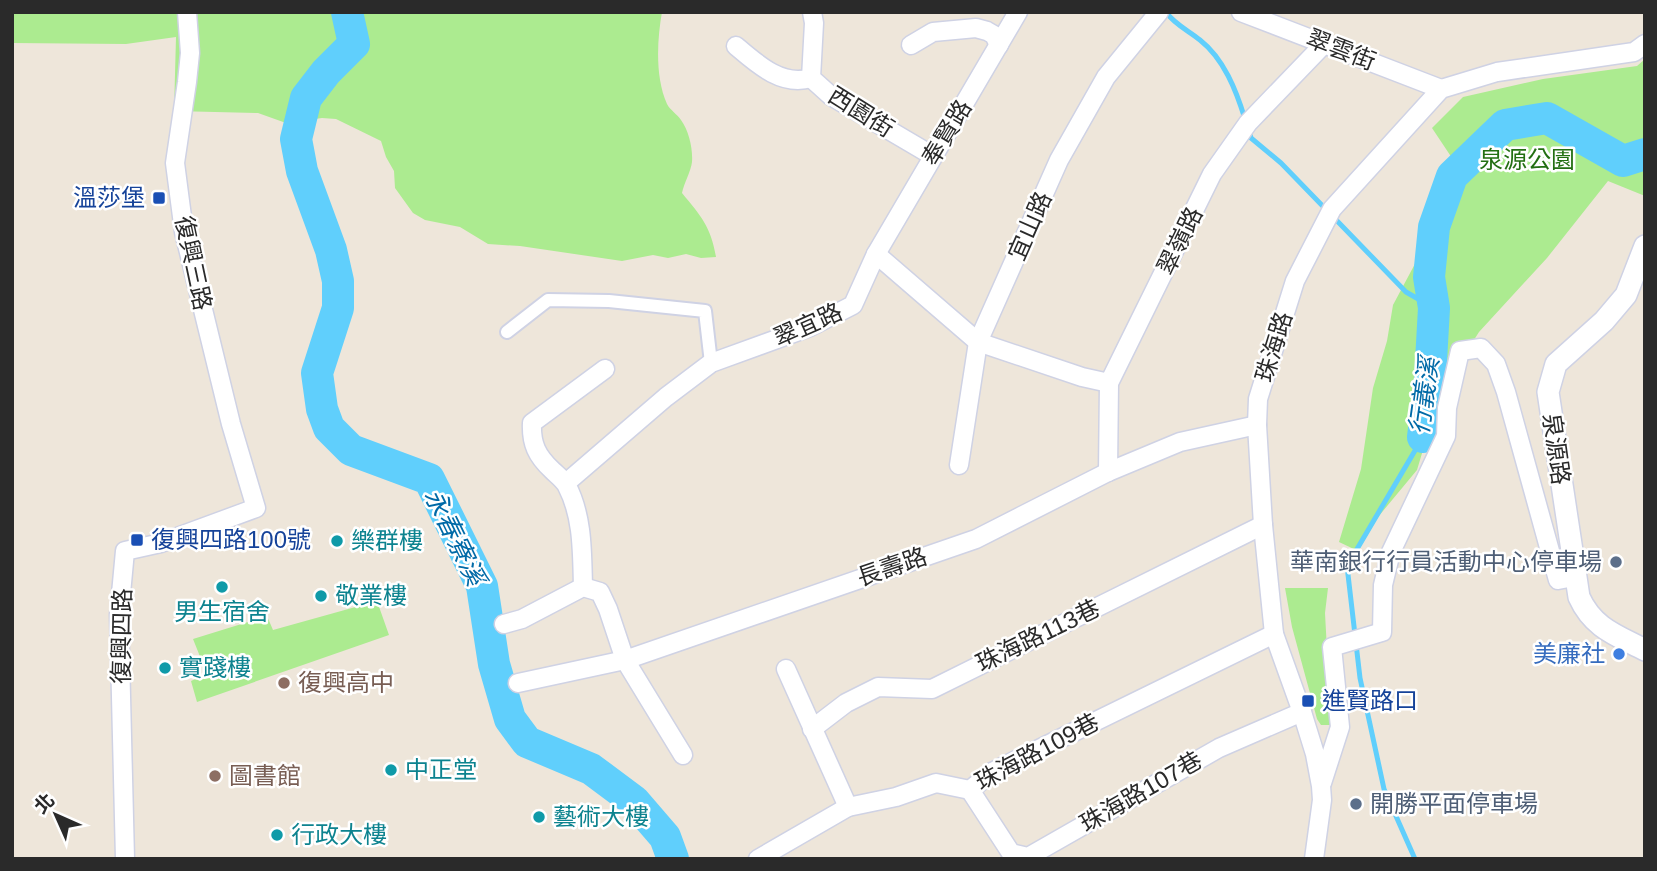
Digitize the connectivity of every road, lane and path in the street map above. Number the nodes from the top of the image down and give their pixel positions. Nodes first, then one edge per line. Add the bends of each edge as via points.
1 (187, 12) edge
2 (812, 12) edge
3 (1018, 12) edge
4 (1159, 12) edge
5 (1241, 12) edge
6 (1325, 43) junction
7 (1645, 44) edge
8 (911, 45) dead end
9 (999, 45) junction
10 (736, 46) dead end
11 (811, 78) junction
12 (1441, 89) junction
13 (933, 156) junction
14 (1645, 246) edge
15 (876, 254) junction
16 (507, 332) dead end
17 (978, 342) junction
18 (711, 363) junction
19 (606, 369) dead end
20 (1109, 383) junction
21 (1257, 425) junction
22 (959, 465) dead end
23 (1108, 472) junction
24 (566, 483) junction
25 (256, 508) joint
26 (1263, 525) junction
27 (1574, 577) junction
28 (583, 587) junction
29 (504, 624) dead end
30 (1274, 634) junction
31 (1645, 650) edge
32 (625, 660) junction
33 (786, 669) dead end
34 (518, 683) dead end
35 (1302, 712) junction
36 (812, 729) junction
37 (683, 755) dead end
38 (1321, 786) junction
39 (970, 790) junction
40 (848, 807) junction
41 (125, 859) edge
42 (758, 859) edge
43 (1314, 859) edge

1 - 25 street, 復興三路 via 190,53 175,163 184,232
2 - 11 street, 西園街
3 - 9 street, 奉賢路
4 - 17 street, 宜山路 via 1107,77 1059,160
5 - 6 street, 翠雲街
6 - 12 street, 翠雲街
6 - 20 street, 翠嶺路 via 1248,123 1212,174
7 - 12 street via 1634,52 1497,72
8 - 9 street via 933,32 976,28 994,36
9 - 13 street, 奉賢路
10 - 11 street via 757,65 782,78 799,82
11 - 13 street, 西園街 via 831,96
12 - 21 street, 珠海路 via 1332,208 1295,281 1258,399
13 - 15 street, 奉賢路
14 - 27 street, 泉源路 via 1626,295 1564,355 1551,375 1548,392
15 - 17 street
15 - 18 street, 翠宜路 via 853,305 810,327
16 - 18 street via 548,300 705,311
17 - 20 street
17 - 22 street, 宜山路
18 - 24 street, 翠宜路
19 - 24 street via 532,423 531,442
20 - 23 street, 翠嶺路
21 - 23 street, 長壽路 via 1180,442
21 - 26 street, 珠海路
23 - 32 street, 長壽路 via 976,539
24 - 28 street via 582,539
25 - 41 street, 復興四路 via 125,551 119,615
26 - 30 street, 珠海路
26 - 36 street, 珠海路113巷 via 932,689 878,687 846,703
27 - 31 street, 泉源路 via 1586,612 1599,627
27 - 38 street via 1558,580 1496,363 1480,348 1460,351 1447,408 1446,436 1391,552 1383,585 1382,632 1332,647 1339,727
28 - 29 street
28 - 32 street via 600,592
30 - 35 street, 珠海路
30 - 39 street, 珠海路109巷 via 992,772
32 - 34 street, 長壽路
32 - 37 street
33 - 36 street
35 - 38 street, 珠海路
35 - 39 street, 珠海路107巷 via 1219,748 1028,857 1011,853
36 - 40 street
38 - 43 street, 珠海路
39 - 40 street, 珠海路109巷 via 936,783
40 - 42 street, 珠海路109巷

